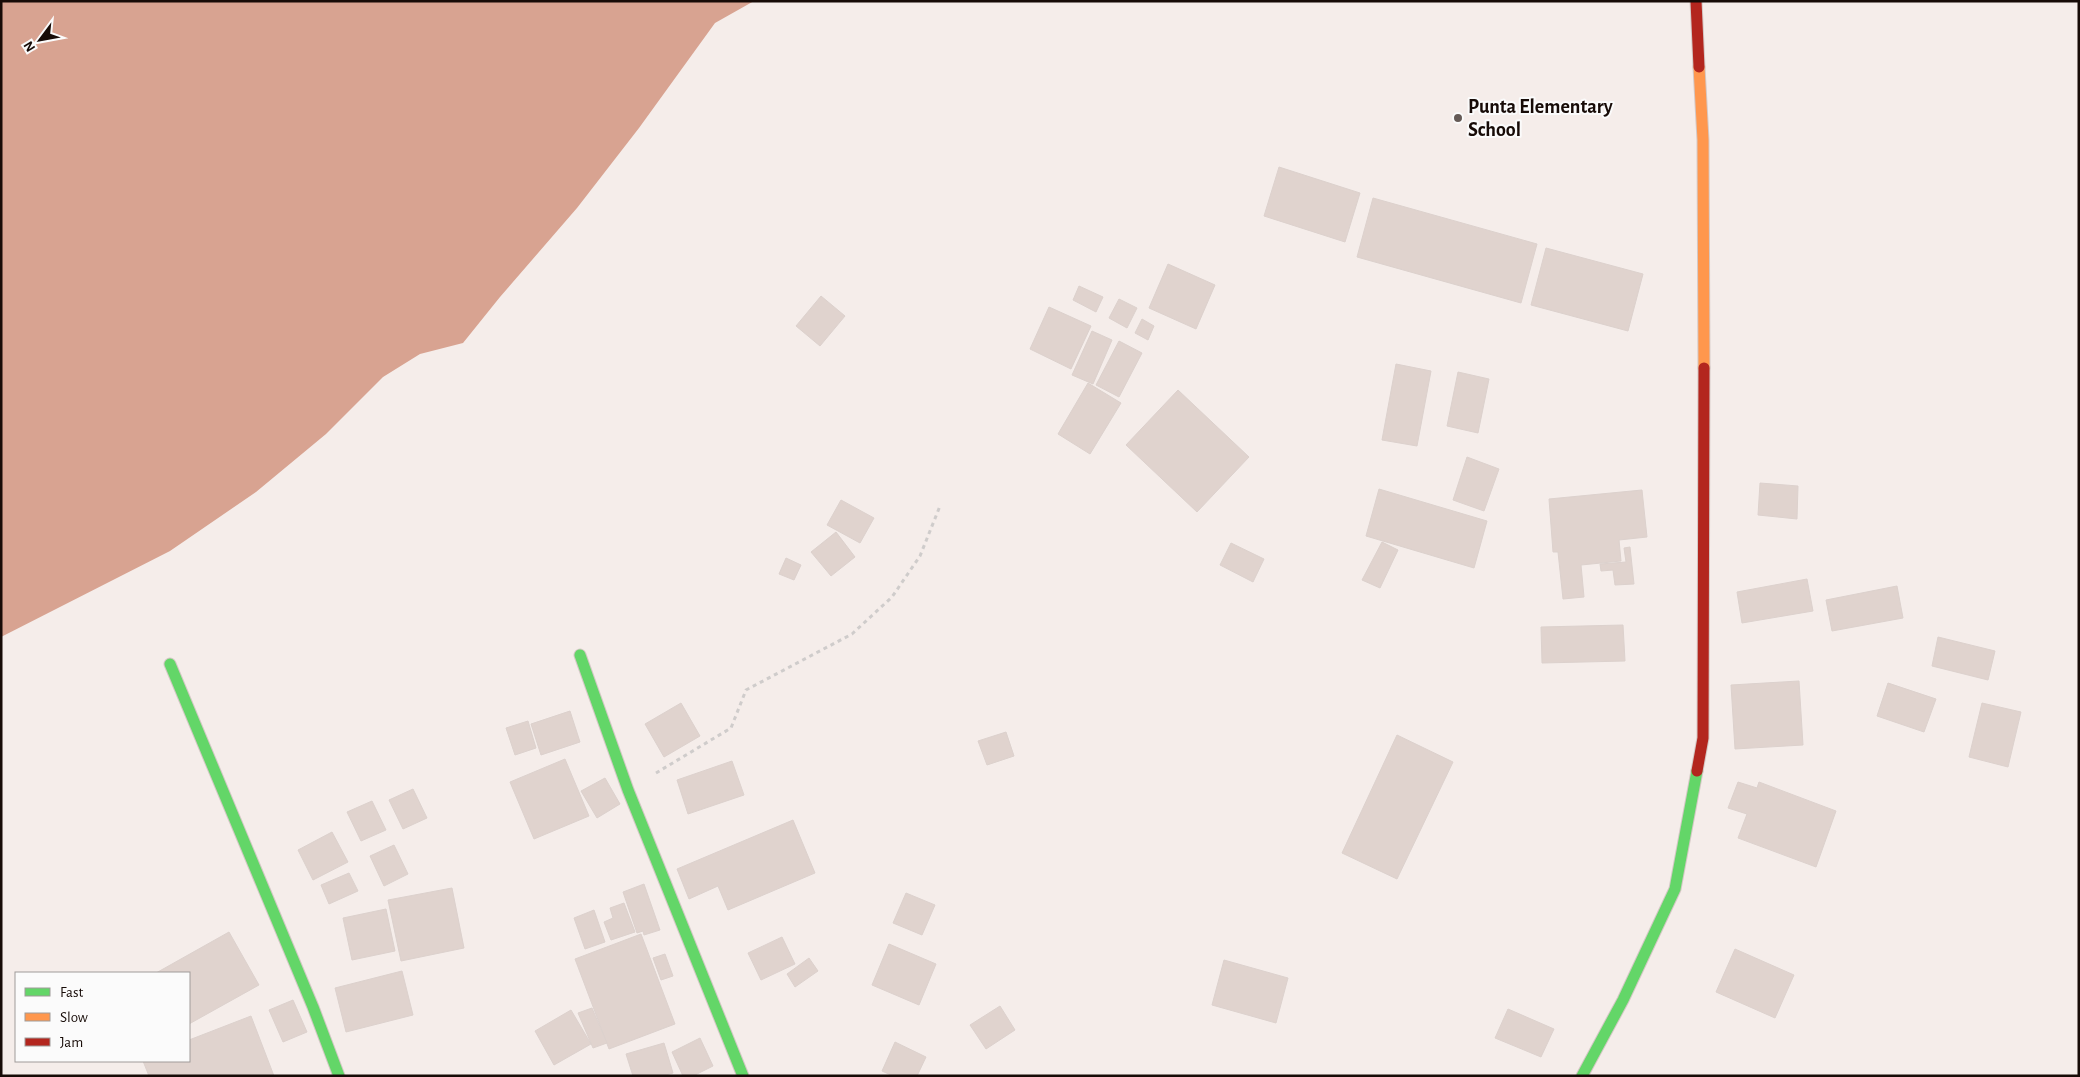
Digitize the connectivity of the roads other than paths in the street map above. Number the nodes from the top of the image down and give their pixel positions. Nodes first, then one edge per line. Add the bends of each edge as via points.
1 (1696, 1) edge
2 (580, 654) dead end
3 (170, 664) dead end
4 (339, 1076) edge
5 (743, 1076) edge
6 (1582, 1076) edge

1 - 6 street via 1703,140 1703,738 1675,889 1623,1000
2 - 5 street via 628,790
3 - 4 street

